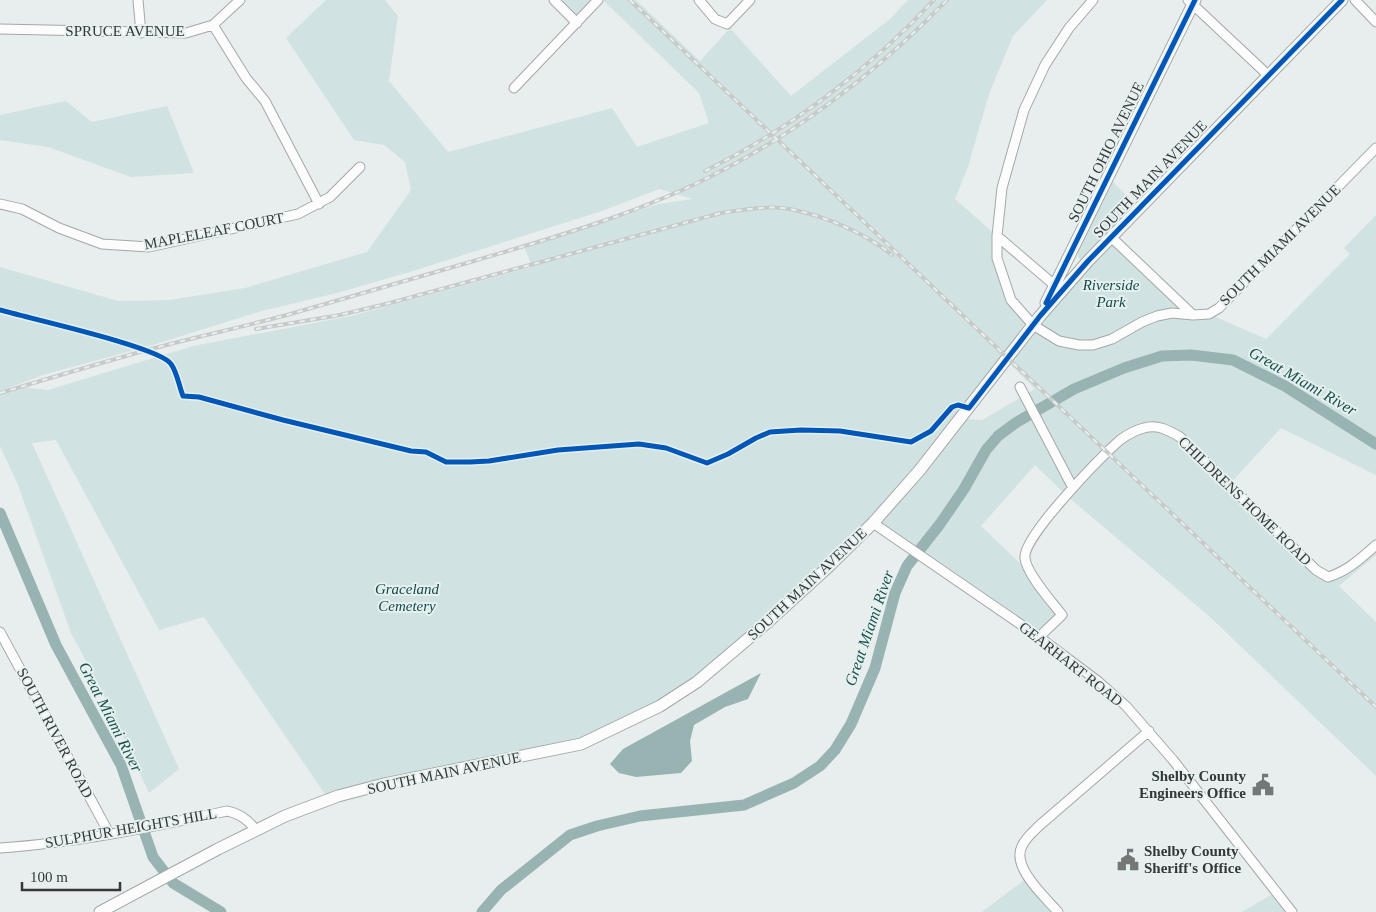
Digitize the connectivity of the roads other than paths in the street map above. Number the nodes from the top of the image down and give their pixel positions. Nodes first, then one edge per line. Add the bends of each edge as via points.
1 (138, 0) edge
2 (240, 0) edge
3 (554, 0) edge
4 (598, 0) edge
5 (700, 0) edge
6 (750, 0) edge
7 (1094, 0) edge
8 (1342, 0) edge
9 (1355, 0) edge
10 (1192, 1) edge
11 (1376, 22) edge
12 (577, 23) junction
13 (213, 25) junction
14 (0, 29) edge
15 (141, 33) junction
16 (1269, 76) junction
17 (514, 88) dead end
18 (1376, 148) edge
19 (360, 167) dead end
20 (0, 204) edge
21 (319, 204) junction
22 (997, 236) junction
23 (1111, 236) junction
24 (1058, 288) junction
25 (1193, 315) junction
26 (1036, 320) junction
27 (1020, 387) dead end
28 (1073, 488) junction
29 (873, 523) junction
30 (1376, 545) edge
31 (0, 632) edge
32 (1039, 637) junction
33 (1149, 731) junction
34 (256, 830) junction
35 (109, 834) junction
36 (0, 848) edge
37 (100, 912) edge
38 (1058, 912) edge
39 (1292, 912) edge

1 - 15 street
2 - 13 street, SPRUCE AVENUE
3 - 12 street
4 - 12 street
5 - 6 street via 715,19 727,24
7 - 22 street, SOUTH MIAMI AVENUE via 1069,28 1045,65 1024,110 1002,188
8 - 16 main road, SOUTH MAIN AVENUE
9 - 11 street
10 - 16 street
10 - 24 main road, SOUTH OHIO AVENUE
12 - 17 street
13 - 15 street, SPRUCE AVENUE via 186,33
13 - 21 street via 246,78 265,101
14 - 15 street, SPRUCE AVENUE
16 - 23 main road, SOUTH MAIN AVENUE
18 - 25 street, SOUTH MIAMI AVENUE via 1219,308 1209,314
19 - 21 street, MAPLELEAF COURT
20 - 21 street, MAPLELEAF COURT via 22,209 59,228 102,244 149,247 298,214
22 - 24 street
22 - 26 street, SOUTH MIAMI AVENUE via 997,258 1011,300
23 - 24 main road, SOUTH MAIN AVENUE
23 - 25 street
24 - 26 main road, SOUTH MAIN AVENUE
25 - 26 street, SOUTH MIAMI AVENUE via 1172,312 1157,316 1093,345 1059,341
26 - 29 main road, SOUTH MAIN AVENUE via 919,471
27 - 28 street
28 - 30 street, CHILDRENS HOME ROAD via 1122,439 1134,431 1157,426 1180,437 1316,570 1328,576 1340,573
28 - 32 street, CHILDRENS HOME ROAD via 1026,548 1024,557 1028,569 1062,615
29 - 32 street, GEARHART ROAD
29 - 34 main road, SOUTH MAIN AVENUE via 769,621 697,682 660,706 581,744 338,796
31 - 35 street, SOUTH RIVER ROAD
32 - 33 street, GEARHART ROAD via 1099,682
33 - 38 street via 1040,825 1021,847 1021,864 1028,877
33 - 39 street, GEARHART ROAD
34 - 35 street, SULPHUR HEIGHTS HILL via 239,814 227,811
34 - 37 main road, SOUTH MAIN AVENUE
35 - 36 street, SULPHUR HEIGHTS HILL

